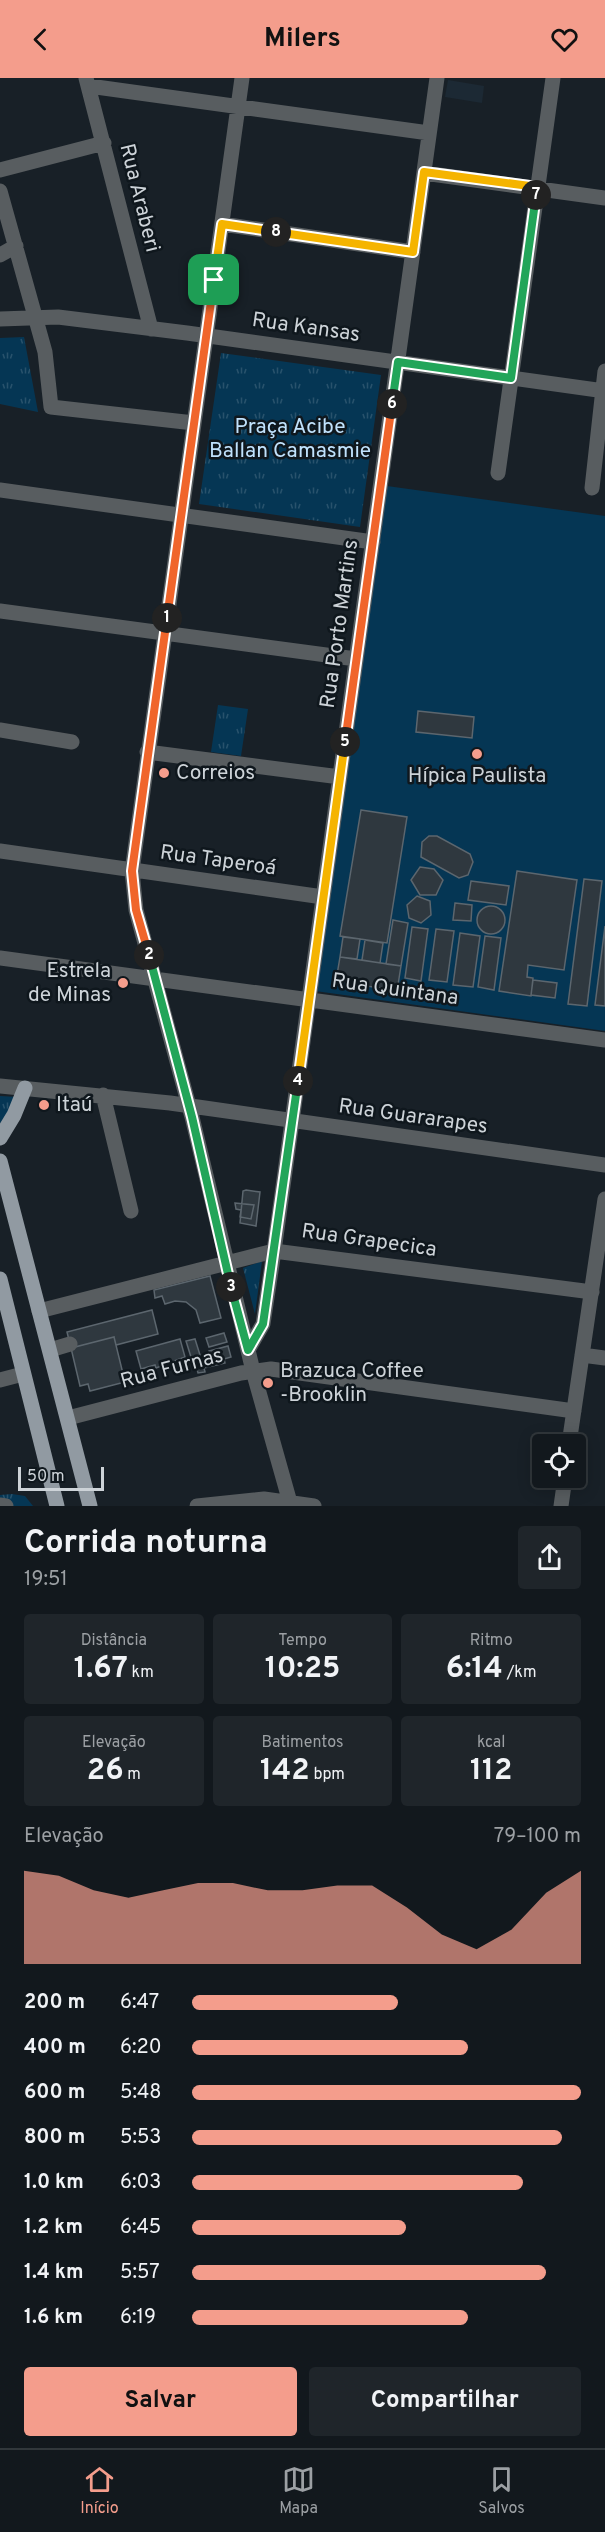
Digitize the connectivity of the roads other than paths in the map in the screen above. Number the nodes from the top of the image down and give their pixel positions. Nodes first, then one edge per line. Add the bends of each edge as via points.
1 (242, 78) edge
2 (437, 78) edge
3 (552, 78) edge
4 (87, 82) edge
5 (238, 106) junction
6 (429, 133) junction
7 (104, 143) junction
8 (0, 170) edge
9 (424, 172) junction
10 (537, 187) junction
11 (0, 192) edge
12 (605, 198) edge
13 (222, 224) junction
14 (16, 246) junction
15 (413, 252) junction
16 (0, 255) edge
17 (37, 317) junction
18 (0, 319) edge
19 (151, 329) junction
20 (206, 336) junction
21 (398, 362) junction
22 (605, 371) edge
23 (511, 378) junction
24 (604, 391) edge
25 (194, 423) junction
26 (498, 473) dead end
27 (592, 488) dead end
28 (0, 490) edge
29 (181, 515) junction
30 (373, 542) junction
31 (0, 611) edge
32 (165, 633) junction
33 (356, 659) junction
34 (0, 730) edge
35 (72, 742) dead end
36 (147, 752) junction
37 (340, 777) junction
38 (0, 851) edge
39 (132, 871) junction
40 (323, 897) junction
41 (0, 958) edge
42 (156, 979) junction
43 (309, 1000) junction
44 (605, 1040) edge
45 (0, 1086) edge
46 (25, 1088) junction
47 (103, 1095) junction
48 (188, 1107) junction
49 (292, 1121) junction
50 (0, 1138) edge
51 (0, 1161) edge
52 (605, 1165) edge
53 (605, 1199) edge
54 (131, 1211) dead end
55 (274, 1251) junction
56 (225, 1261) junction
57 (0, 1279) edge
58 (592, 1292) junction
59 (39, 1311) junction
60 (70, 1344) dead end
61 (50, 1350) junction
62 (248, 1350) junction
63 (582, 1354) junction
64 (605, 1358) edge
65 (253, 1371) junction
66 (23, 1374) junction
67 (0, 1380) edge
68 (574, 1411) junction
69 (68, 1418) junction
70 (571, 1434) edge
71 (564, 1488) edge
72 (291, 1504) edge
73 (0, 1505) edge
74 (6, 1506) edge
75 (57, 1506) edge
76 (90, 1506) edge
77 (197, 1506) edge
78 (314, 1506) edge
79 (561, 1506) edge

1 - 5 street
2 - 6 street, Rua Porto Martins
3 - 10 street
4 - 5 street
4 - 7 street, Rua Araberi
5 - 6 street
5 - 13 street
6 - 9 street, Rua Porto Martins
7 - 8 street
7 - 19 street, Rua Araberi
9 - 10 street
9 - 15 street, Rua Porto Martins
10 - 12 street
10 - 23 street
11 - 14 street
13 - 15 street
13 - 20 street
14 - 16 street
14 - 17 street
15 - 21 street, Rua Porto Martins
17 - 18 street, Rua Kansas
17 - 19 street, Rua Kansas
17 - 25 street via 51,406
19 - 20 street, Rua Kansas
20 - 21 street, Rua Kansas
20 - 25 street
21 - 23 street, Rua Kansas
21 - 30 street, Rua Porto Martins
22 - 24 street
23 - 24 street, Rua Kansas
23 - 26 street
24 - 27 street
25 - 29 street
28 - 29 street
29 - 30 street
29 - 32 street
30 - 33 street, Rua Porto Martins
31 - 32 street
32 - 33 street
32 - 36 street
33 - 37 street, Rua Porto Martins
34 - 35 street
36 - 37 street
36 - 39 street
37 - 40 street, Rua Porto Martins
38 - 39 street, Rua Taperoá
39 - 40 street, Rua Taperoá
39 - 42 street via 136,910
40 - 43 street, Rua Porto Martins
41 - 42 street, Rua Quintana
42 - 43 street, Rua Quintana
42 - 48 street
43 - 44 street, Rua Quintana
43 - 49 street, Rua Porto Martins
45 - 46 street, Rua Guararapes
46 - 47 street, Rua Guararapes
46 - 50 main road
47 - 48 street, Rua Guararapes
47 - 54 street
48 - 49 street, Rua Guararapes
48 - 56 street
49 - 52 street, Rua Guararapes
49 - 55 street, Rua Porto Martins
51 - 59 main road
53 - 58 street
55 - 56 street, Rua Grapecica
55 - 58 street, Rua Grapecica
55 - 62 street, Rua Porto Martins via 263,1324
56 - 59 street, Rua Grapecica
56 - 62 street
57 - 66 main road
58 - 63 street
59 - 61 main road
60 - 61 street
61 - 69 main road
62 - 65 street
63 - 64 street
63 - 68 street
65 - 68 street, Rua Furnas via 271,1369
65 - 69 street, Rua Furnas
65 - 72 street
66 - 67 street
66 - 75 main road
68 - 70 street
69 - 76 main road
71 - 79 street
72 - 77 street via 264,1499
72 - 78 street
73 - 74 street

